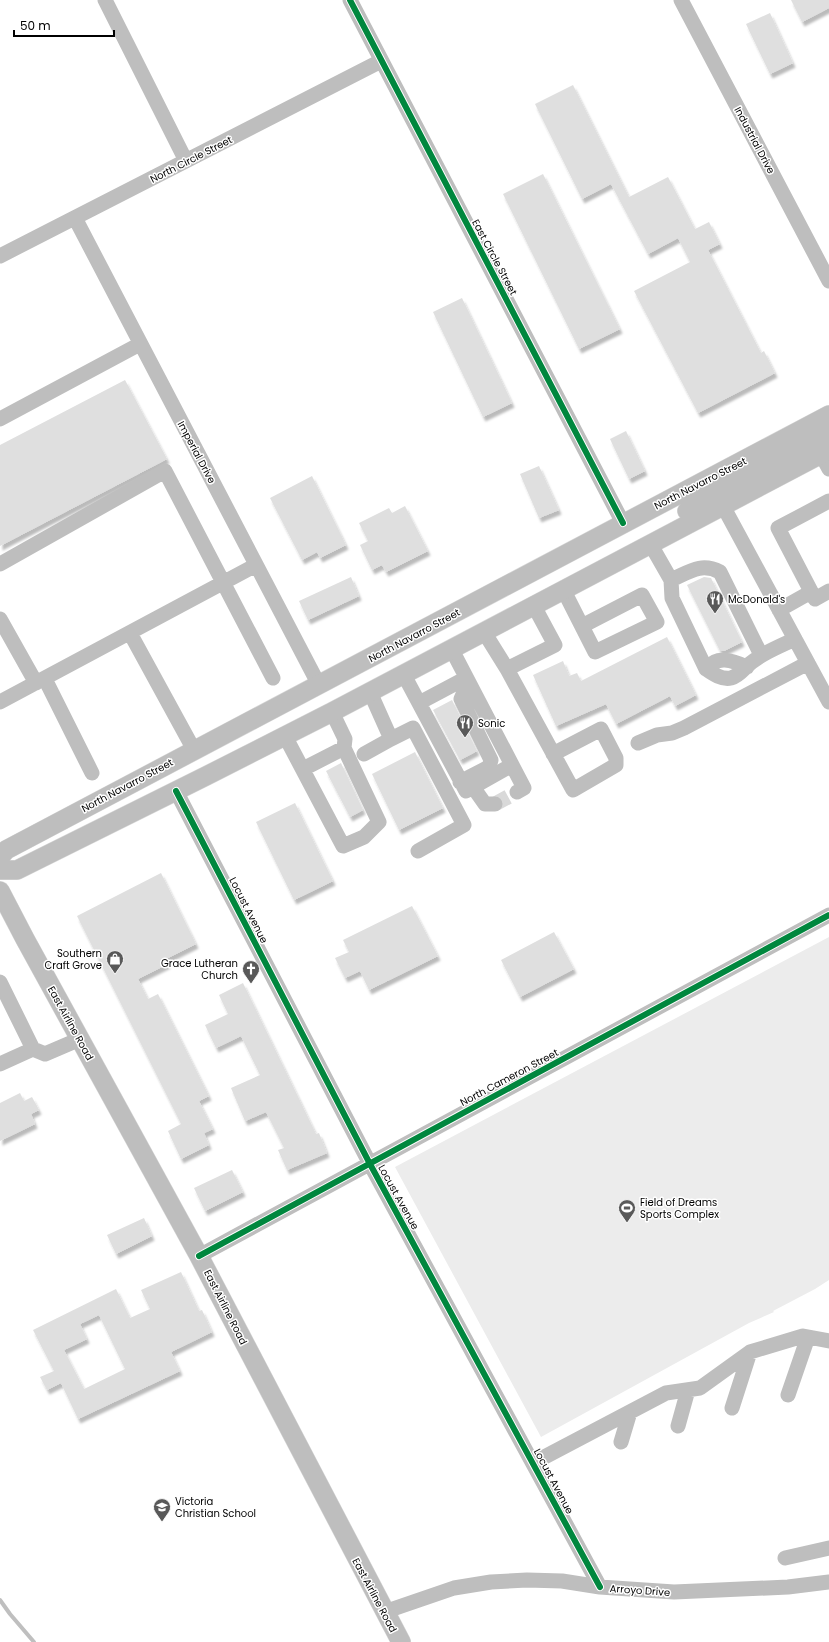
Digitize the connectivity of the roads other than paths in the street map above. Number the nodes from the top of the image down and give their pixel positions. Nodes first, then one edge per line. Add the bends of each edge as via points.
1 (105, 0) edge
2 (350, 0) edge
3 (681, 0) edge
4 (381, 61) junction
5 (186, 161) junction
6 (75, 218) junction
7 (0, 256) edge
8 (829, 281) edge
9 (140, 344) junction
10 (829, 415) edge
11 (0, 419) edge
12 (829, 434) edge
13 (826, 458) edge
14 (829, 501) edge
15 (723, 506) junction
16 (623, 523) junction
17 (651, 545) junction
18 (0, 564) edge
19 (256, 565) junction
20 (671, 580) junction
21 (223, 582) junction
22 (564, 591) junction
23 (829, 591) edge
24 (811, 592) junction
25 (534, 606) junction
26 (779, 610) junction
27 (0, 618) edge
28 (582, 626) junction
29 (484, 632) junction
30 (130, 633) junction
31 (795, 639) junction
32 (452, 650) junction
33 (761, 655) junction
34 (808, 662) junction
35 (507, 669) junction
36 (404, 674) junction
37 (273, 678) dead end
38 (467, 680) junction
39 (40, 681) junction
40 (319, 685) junction
41 (370, 692) junction
42 (0, 702) edge
43 (829, 702) edge
44 (419, 703) junction
45 (332, 712) junction
46 (286, 736) junction
47 (391, 739) junction
48 (638, 743) dead end
49 (344, 748) junction
50 (194, 750) junction
51 (364, 754) dead end
52 (553, 754) dead end
53 (512, 765) junction
54 (303, 769) junction
55 (92, 773) dead end
56 (467, 784) junction
57 (176, 791) junction
58 (517, 792) dead end
59 (495, 804) dead end
60 (418, 851) dead end
61 (0, 856) edge
62 (0, 870) edge
63 (0, 891) edge
64 (829, 916) edge
65 (0, 982) edge
66 (80, 1040) junction
67 (33, 1048) junction
68 (0, 1064) edge
69 (370, 1164) junction
70 (199, 1256) junction
71 (808, 1337) junction
72 (829, 1341) edge
73 (750, 1352) junction
74 (688, 1390) junction
75 (788, 1395) dead end
76 (732, 1408) dead end
77 (630, 1412) junction
78 (678, 1426) dead end
79 (622, 1442) dead end
80 (533, 1463) junction
81 (829, 1548) edge
82 (785, 1558) dead end
83 (829, 1582) edge
84 (600, 1587) junction
85 (384, 1612) junction
86 (400, 1642) edge

1 - 5 street
2 - 4 street, East Circle Street
3 - 8 street, Industrial Drive
4 - 5 street, North Circle Street
4 - 16 street, East Circle Street
5 - 6 street, North Circle Street
6 - 7 street, North Circle Street
6 - 9 street, Imperial Drive
9 - 11 street
9 - 19 street, Imperial Drive
10 - 16 main road, North Navarro Street
12 - 17 main road via 662,524
13 - 15 main road
14 - 24 street via 778,528
15 - 17 main road
15 - 26 street
16 - 40 main road, North Navarro Street
17 - 20 street
17 - 22 main road
18 - 21 street via 165,471
19 - 21 street
19 - 40 street, Imperial Drive
20 - 33 street via 702,566 720,572
20 - 33 street via 672,598 706,669 710,663 724,659 746,666
21 - 30 street
21 - 37 street
22 - 25 main road
22 - 28 street
23 - 24 street via 815,599
24 - 26 street
25 - 29 main road
25 - 35 street via 554,644
26 - 31 street
27 - 39 street
28 - 28 street via 595,652 657,622 642,595
29 - 32 main road
29 - 35 street
30 - 39 street
30 - 50 street
31 - 33 street
31 - 34 street
32 - 36 main road
32 - 38 street
34 - 43 street
34 - 48 street via 684,728
35 - 52 street
36 - 41 main road
36 - 44 street
38 - 44 street
38 - 53 street
38 - 56 street via 461,699 491,760 489,767
39 - 42 street
39 - 55 street
40 - 50 main road, North Navarro Street
41 - 45 main road
41 - 47 street
44 - 56 street
45 - 46 main road
45 - 49 street via 345,739
46 - 54 street
46 - 57 main road
47 - 51 street
47 - 60 street via 413,728 464,825
49 - 54 street
49 - 54 street via 379,822 364,837 343,846
50 - 61 main road, North Navarro Street via 6,850
53 - 56 street
53 - 58 street via 524,788
56 - 59 street via 485,804
57 - 62 main road via 17,870
57 - 69 street, Locust Avenue
63 - 66 main road, East Airline Road
64 - 69 street, North Cameron Street
65 - 67 street
66 - 67 street via 45,1054
66 - 70 main road, East Airline Road
67 - 68 street
69 - 70 street, North Cameron Street
69 - 80 street, Locust Avenue
70 - 85 main road, East Airline Road
71 - 72 street
71 - 73 street via 802,1336
71 - 75 street
73 - 74 street via 700,1388
73 - 76 street
74 - 77 street via 666,1393
74 - 78 street
77 - 79 street
77 - 80 street
80 - 84 street, Locust Avenue
81 - 82 street
83 - 84 street, Arroyo Drive via 788,1587 674,1592
84 - 85 street, Arroyo Drive via 562,1581 491,1582 454,1588
85 - 86 main road, East Airline Road

